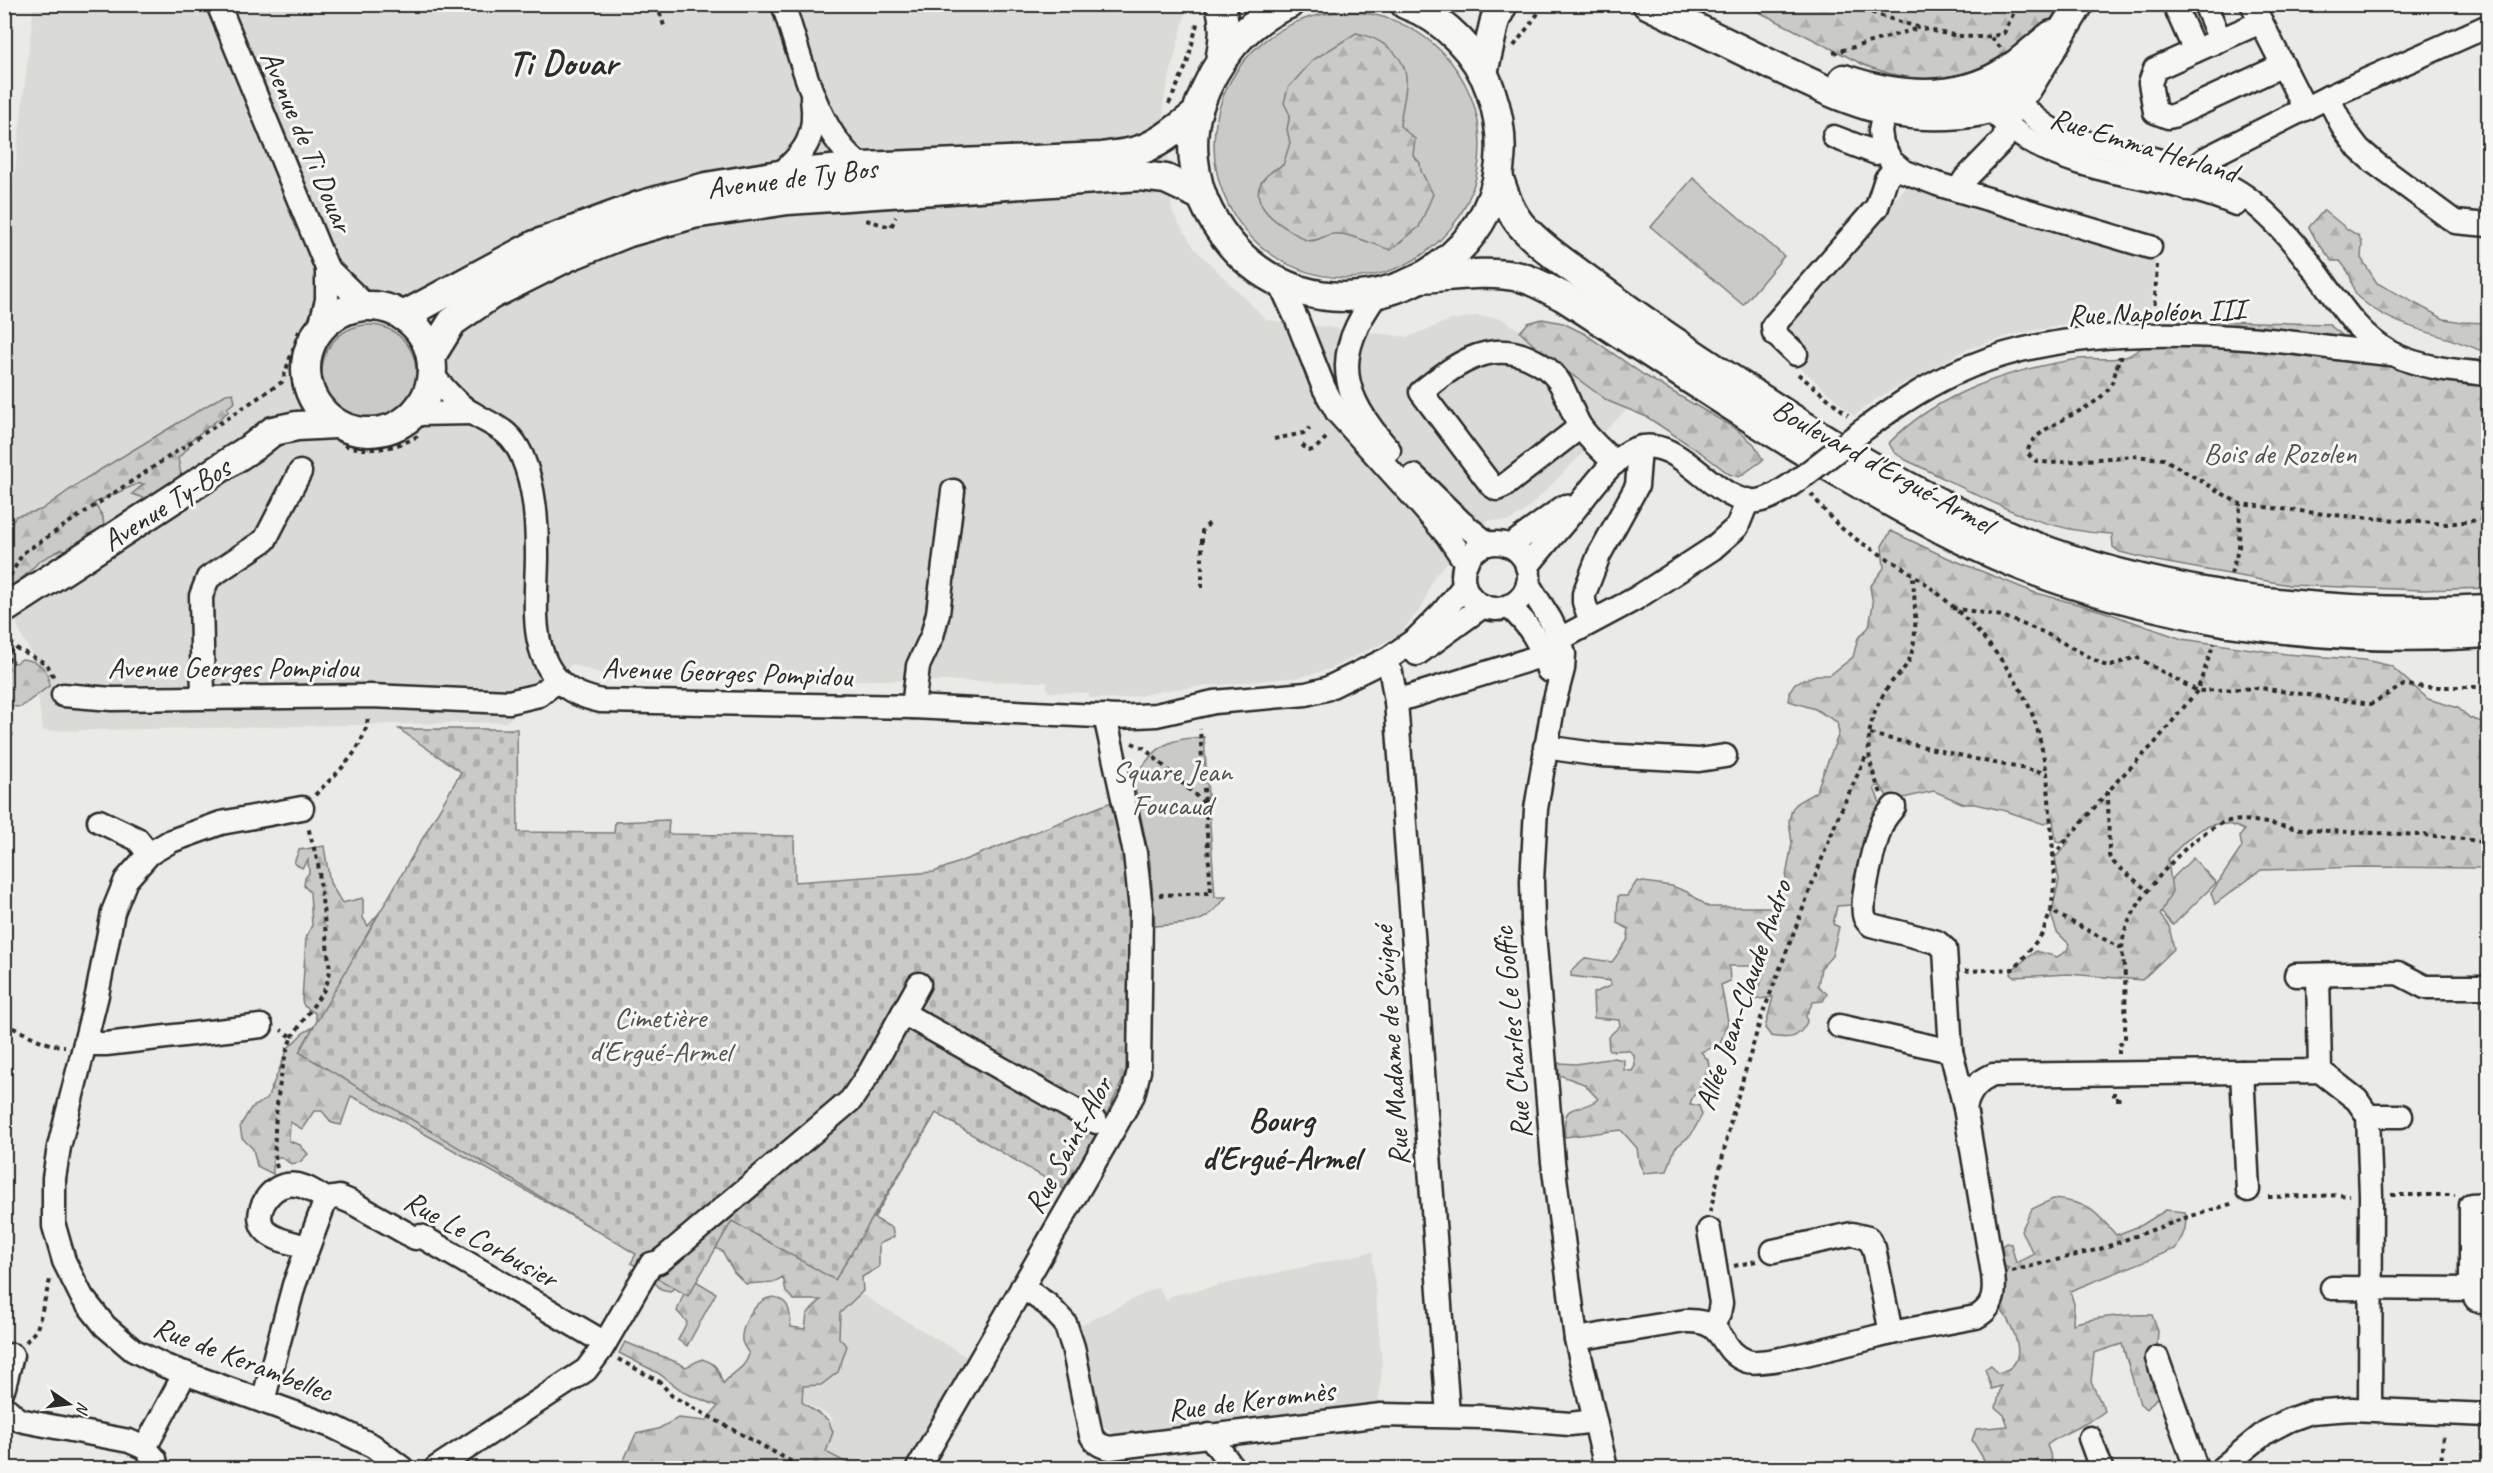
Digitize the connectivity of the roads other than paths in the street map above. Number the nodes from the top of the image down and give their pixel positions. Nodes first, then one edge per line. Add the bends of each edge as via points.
1 (218, 4) edge
2 (783, 4) edge
3 (1220, 4) edge
4 (1289, 4) edge
5 (1503, 4) edge
6 (1647, 4) edge
7 (1685, 4) edge
8 (2205, 4) edge
9 (1416, 6) edge
10 (2175, 6) dead end
11 (2256, 14) edge
12 (2071, 16) edge
13 (2488, 26) edge
14 (2220, 40) junction
15 (2195, 51) junction
16 (1220, 61) junction
17 (2283, 65) junction
18 (1483, 73) junction
19 (1985, 82) junction
20 (811, 90) junction
21 (1912, 94) junction
22 (2328, 97) junction
23 (2305, 109) junction
24 (1884, 111) junction
25 (2004, 111) junction
26 (1197, 114) junction
27 (1834, 137) dead end
28 (1890, 159) junction
29 (863, 167) junction
30 (779, 175) junction
31 (1498, 176) junction
32 (2190, 181) junction
33 (1958, 190) junction
34 (1202, 196) junction
35 (2488, 225) edge
36 (2154, 254) road end
37 (327, 268) junction
38 (1420, 278) junction
39 (1279, 281) junction
40 (2327, 288) junction
41 (1377, 294) junction
42 (366, 306) junction
43 (403, 316) junction
44 (310, 329) junction
45 (1790, 349) road end
46 (2393, 354) junction
47 (2434, 357) junction
48 (431, 366) junction
49 (2486, 374) edge
50 (305, 376) junction
51 (471, 413) junction
52 (417, 424) junction
53 (1581, 427) junction
54 (273, 431) junction
55 (335, 433) junction
56 (1640, 448) junction
57 (1615, 463) junction
58 (300, 472) dead end
59 (1593, 486) junction
60 (953, 491) dead end
61 (1748, 501) junction
62 (1499, 545) junction
63 (1466, 563) junction
64 (1527, 575) junction
65 (1464, 586) junction
66 (1483, 606) junction
67 (1508, 606) junction
68 (2488, 609) edge
69 (2220, 615) junction
70 (8, 619) edge
71 (1591, 622) junction
72 (2488, 633) edge
73 (1552, 647) junction
74 (1384, 669) junction
75 (558, 680) junction
76 (63, 695) road end
77 (203, 698) junction
78 (1396, 701) junction
79 (913, 707) junction
80 (1105, 716) junction
81 (1137, 717) junction
82 (1545, 747) junction
83 (1725, 756) dead end
84 (1120, 782) junction
85 (302, 808) road end
86 (1892, 810) road end
87 (99, 821) dead end
88 (149, 854) junction
89 (919, 984) dead end
90 (2488, 987) edge
91 (903, 1013) junction
92 (261, 1026) road end
93 (1839, 1026) dead end
94 (86, 1044) junction
95 (1951, 1051) junction
96 (2320, 1071) junction
97 (2242, 1072) junction
98 (1965, 1108) junction
99 (2368, 1116) junction
100 (2401, 1116) dead end
101 (1096, 1122) dead end
102 (2248, 1196) road end
103 (326, 1199) junction
104 (2480, 1205) edge
105 (1709, 1230) road end
106 (307, 1247) junction
107 (1773, 1251) road end
108 (1022, 1287) junction
109 (2332, 1288) dead end
110 (2371, 1288) junction
111 (2470, 1289) junction
112 (2488, 1304) edge
113 (1712, 1326) junction
114 (1891, 1333) junction
115 (603, 1346) junction
116 (1577, 1347) junction
117 (12, 1355) road end
118 (2157, 1358) dead end
119 (185, 1373) junction
120 (4, 1387) edge
121 (263, 1401) junction
122 (6, 1407) edge
123 (2370, 1409) junction
124 (1448, 1415) junction
125 (2488, 1415) edge
126 (1588, 1422) junction
127 (1209, 1435) junction
128 (2090, 1438) dead end
129 (145, 1448) junction
130 (157, 1468) edge
131 (402, 1468) edge
132 (436, 1468) edge
133 (918, 1468) edge
134 (1233, 1468) edge
135 (1590, 1468) edge
136 (1606, 1468) edge
137 (2101, 1468) edge
138 (2196, 1468) edge
139 (2222, 1468) edge

1 - 37 street, Avenue de Ti Douar
2 - 20 street
3 - 16 main road via 1224,26
4 - 16 main road via 1257,22
5 - 18 main road via 1495,20
6 - 24 main road via 1826,90
7 - 21 main road via 1839,78
8 - 14 street
9 - 18 main road via 1464,46
10 - 15 street
11 - 14 street
11 - 17 street
12 - 19 main road via 2016,64
12 - 25 main road via 2031,83
13 - 22 street
14 - 15 street
15 - 17 street via 2155,69 2150,83 2155,112 2174,116
16 - 26 main road
17 - 23 street
18 - 31 main road via 1499,119
19 - 21 main road via 1949,92
19 - 25 street, Rue Emma Herland
20 - 29 street via 842,149
20 - 30 street via 814,110 808,145
21 - 24 street
22 - 23 street
22 - 35 street via 2344,129 2375,164 2455,222
23 - 32 street via 2205,159
24 - 25 main road via 1931,117
24 - 28 street via 1880,130
25 - 32 street, Rue Emma Herland
25 - 32 street, Rue Emma Herland via 2023,137 2051,152 2104,169
25 - 33 street via 2003,140
26 - 29 main road, Avenue de Ty Bos via 1139,151
26 - 34 main road via 1194,156
27 - 28 street
28 - 33 street
28 - 45 street via 1877,207 1773,326 1773,333
29 - 30 main road, Avenue de Ty Bos
30 - 43 main road, Avenue de Ty Bos via 696,189 604,218 513,256
31 - 38 main road via 1488,207 1472,236 1449,259
31 - 69 main road, Boulevard d'Ergué-Armel via 1513,214 1531,235 1569,266 1712,367 1864,462 1975,521 2033,546
32 - 40 street, Rue Emma Herland via 2277,226
33 - 36 street
34 - 39 main road via 1232,248 1249,265
34 - 48 main road, Avenue de Ty Bos via 1166,179 1140,176 788,200 693,214 629,231 491,295 452,322
37 - 42 street, Avenue de Ti Douar
37 - 44 street, Avenue de Ti Douar via 327,300
38 - 41 main road
38 - 69 main road via 1485,274 1522,278 1542,285 1788,442 1936,526 2009,561 2056,578 2152,606
39 - 41 main road via 1318,295
39 - 63 street via 1337,412 1447,535
40 - 46 street, Rue Emma Herland via 2349,320
40 - 47 street, Rue Emma Herland via 2383,331
41 - 62 street via 1353,330 1348,353 1348,380 1356,405 1391,453 1446,509
42 - 43 main road via 386,308
42 - 44 main road via 340,313
43 - 48 main road via 421,334
44 - 50 main road
46 - 47 street, Rue Napoléon III
46 - 49 street, Rue Napoléon III via 2445,369
46 - 61 street, Rue Napoléon III, bridge via 2260,339 2158,336 2093,339 1997,356 1923,389 1858,426 1805,475 1763,500
47 - 49 street, Rue Emma Herland
48 - 51 street
48 - 52 main road via 429,390
50 - 54 main road
50 - 55 main road via 310,395
51 - 52 street
51 - 75 street via 507,434 527,470 536,526 537,629 547,663
52 - 55 main road via 376,433
53 - 53 street via 1559,381 1543,366 1516,354 1492,352 1469,358 1421,392 1497,489
53 - 57 street
54 - 55 main road, Avenue Ty-Bos via 297,426
54 - 70 main road, Avenue Ty-Bos
56 - 57 street
56 - 61 street via 1660,449 1677,457 1729,493
56 - 71 street via 1637,486 1609,534 1587,586 1584,602
57 - 59 street
58 - 77 street via 265,540 204,583
59 - 62 street
59 - 64 street
60 - 79 street via 938,613 918,666
61 - 71 street via 1742,518 1729,535 1635,599
62 - 63 street via 1479,548
62 - 64 street via 1518,552
63 - 65 street
64 - 67 street via 1517,601
64 - 73 street, Rue Charles Le Goffic via 1550,619
65 - 66 street
65 - 74 street via 1426,630 1400,650
66 - 67 street
66 - 74 street, Avenue Georges Pompidou
67 - 73 street, Rue Charles Le Goffic
68 - 69 main road, Boulevard d'Ergué-Armel via 2305,606
69 - 72 main road, Boulevard d'Ergué-Armel via 2267,628 2346,634
71 - 73 street
73 - 78 street
73 - 82 street, Rue Charles Le Goffic via 1564,654 1563,669
74 - 78 street, Rue Madame de Sévigné
74 - 81 street, Avenue Georges Pompidou via 1372,682 1349,689 1214,702
75 - 77 street, Avenue Georges Pompidou via 538,695 520,701 371,696
75 - 79 street, Avenue Georges Pompidou via 583,696 614,702
76 - 77 street, Avenue Georges Pompidou
78 - 124 street, Rue Madame de Sévigné
79 - 80 street, Avenue Georges Pompidou
80 - 81 street, Avenue Georges Pompidou
80 - 84 street, Rue Saint-Alor
81 - 84 street, Rue Saint-Alor via 1122,749
82 - 83 street via 1600,755 1700,760
82 - 116 street, Rue Charles Le Goffic via 1533,837 1533,921 1553,1162
84 - 108 street, Rue Saint-Alor via 1140,894 1138,1080
85 - 88 street, Rue de Kerambellec via 204,828
86 - 95 street via 1881,829 1863,895 1865,920 1942,945 1946,955
87 - 88 street via 137,839
88 - 94 street, Rue de Kerambellec via 134,869 120,893
89 - 91 street
90 - 96 street via 2425,987 2398,973 2307,975
91 - 101 street
91 - 115 street via 850,1100 664,1258 651,1264
92 - 94 street
93 - 95 street
94 - 119 street, Rue de Kerambellec via 54,1178 54,1226 64,1261 90,1309 114,1335 145,1357
95 - 98 street
96 - 97 street
96 - 99 street via 2357,1100
97 - 98 street via 1993,1075 1976,1085
97 - 102 street
98 - 114 street via 1993,1274 1992,1302 1984,1313 1968,1319
99 - 100 street
99 - 110 street
103 - 106 street
103 - 106 street, Rue Le Corbusier via 300,1185 285,1185 271,1193 264,1203 262,1226 274,1236
103 - 115 street, Rue Le Corbusier via 339,1197 415,1238 421,1236
104 - 111 street
105 - 113 street via 1721,1309
106 - 121 street
107 - 114 street via 1852,1234 1868,1238 1874,1248
108 - 127 street, Rue de Keromnès via 1047,1304 1065,1323 1095,1442 1110,1448
108 - 133 street, Rue Saint-Alor
109 - 110 street
110 - 111 street
110 - 123 street
111 - 112 street via 2476,1299
113 - 114 street via 1737,1355 1753,1362
113 - 116 street via 1703,1321 1685,1321
115 - 132 street via 574,1379
116 - 126 street, Rue Charles Le Goffic
117 - 120 street
118 - 138 street
119 - 121 street, Rue de Kerambellec
119 - 129 street
121 - 131 street, Rue de Kerambellec via 351,1435
122 - 129 street via 17,1419 129,1441
123 - 125 street
123 - 139 street via 2323,1410 2289,1420 2255,1440
124 - 126 street, Rue de Keromnès
124 - 127 street, Rue de Keromnès via 1347,1417
126 - 135 street, Rue Charles Le Goffic
126 - 136 street, Rue Charles Le Goffic
127 - 134 street
128 - 137 street
129 - 130 street

